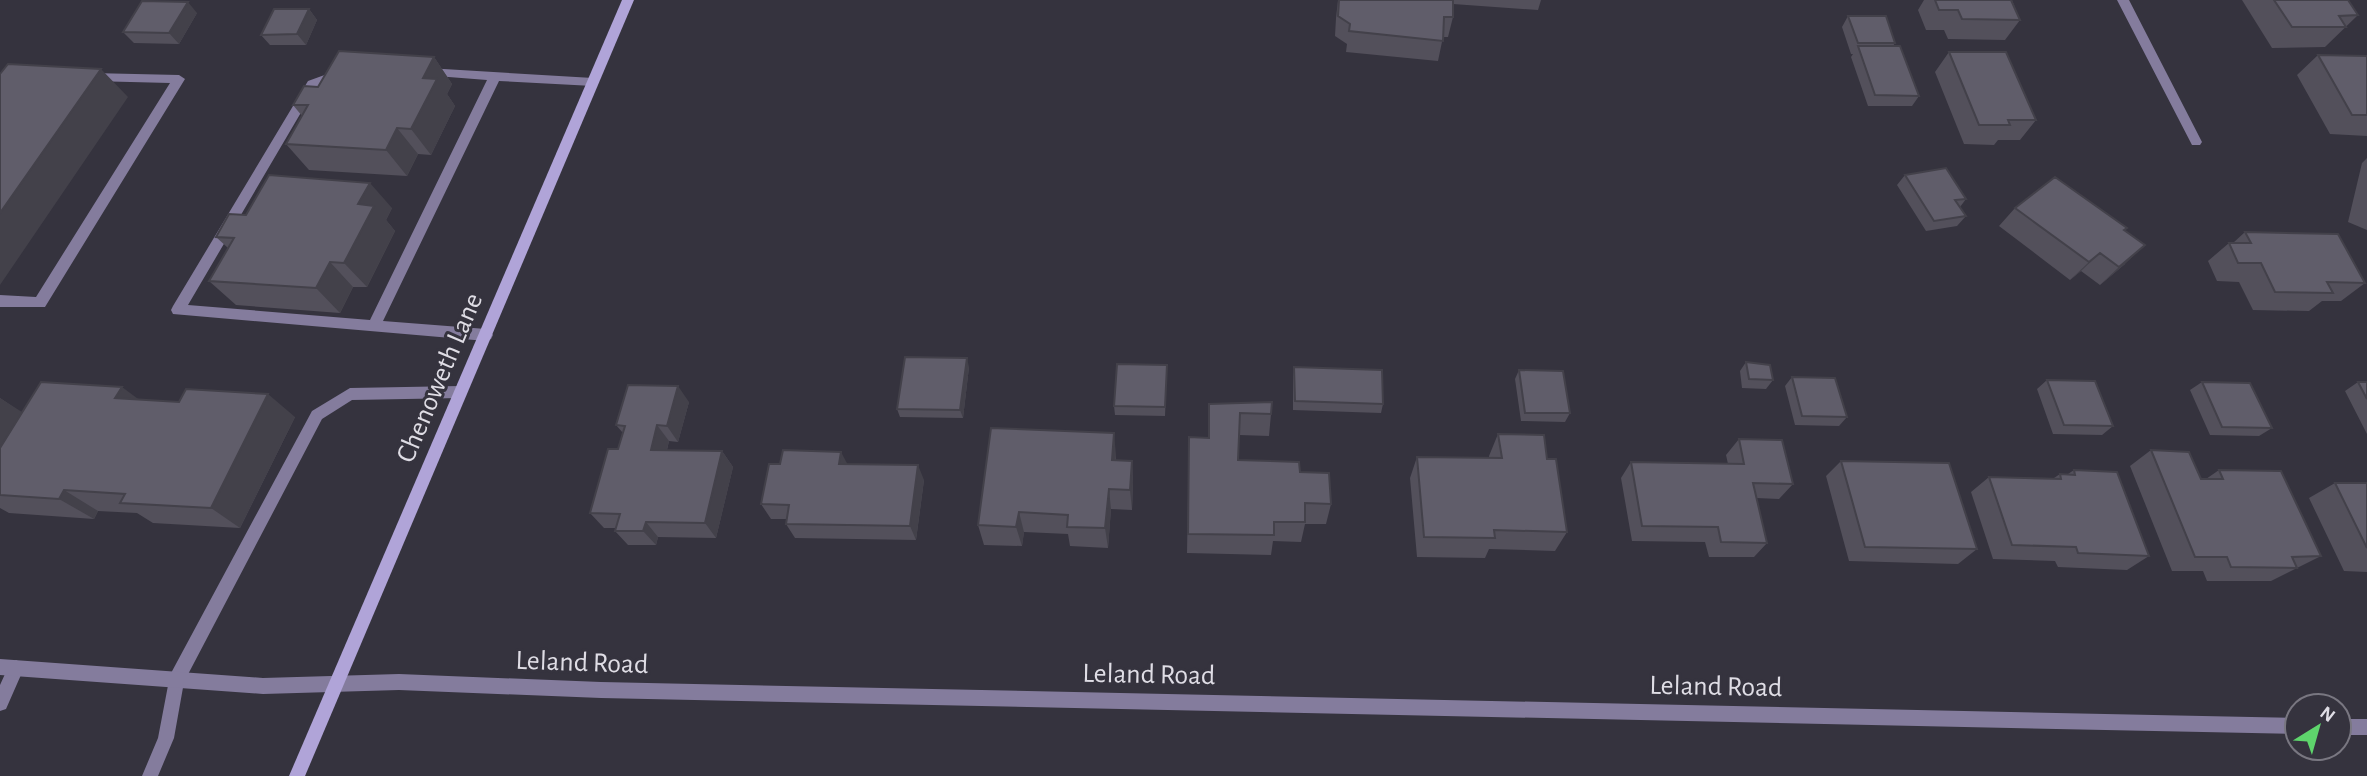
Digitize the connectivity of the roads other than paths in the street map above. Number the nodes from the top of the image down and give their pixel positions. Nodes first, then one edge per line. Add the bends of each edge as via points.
1 (628, 0) edge
2 (2123, 0) edge
3 (354, 71) edge
4 (417, 72) edge
5 (495, 76) junction
6 (82, 77) edge
7 (593, 82) junction
8 (2196, 142) dead end
9 (0, 301) edge
10 (374, 326) junction
11 (486, 335) junction
12 (460, 392) junction
13 (8, 668) edge
14 (176, 680) junction
15 (337, 684) junction
16 (0, 703) edge
17 (2283, 726) edge
18 (149, 776) edge
19 (297, 776) edge

1 - 7 main road, Chenoweth Lane
2 - 8 street
3 - 10 street via 312,84 178,310
4 - 5 street
5 - 7 street
5 - 10 street
6 - 9 street via 179,79 40,303
7 - 11 main road, Chenoweth Lane
10 - 11 street
11 - 12 main road, Chenoweth Lane
12 - 14 street via 350,394 317,415
12 - 15 main road, Chenoweth Lane
13 - 14 street, Leland Road
13 - 16 street
14 - 15 street, Leland Road via 263,687
14 - 18 street via 166,738
15 - 17 street, Leland Road
15 - 19 main road, Chenoweth Lane

